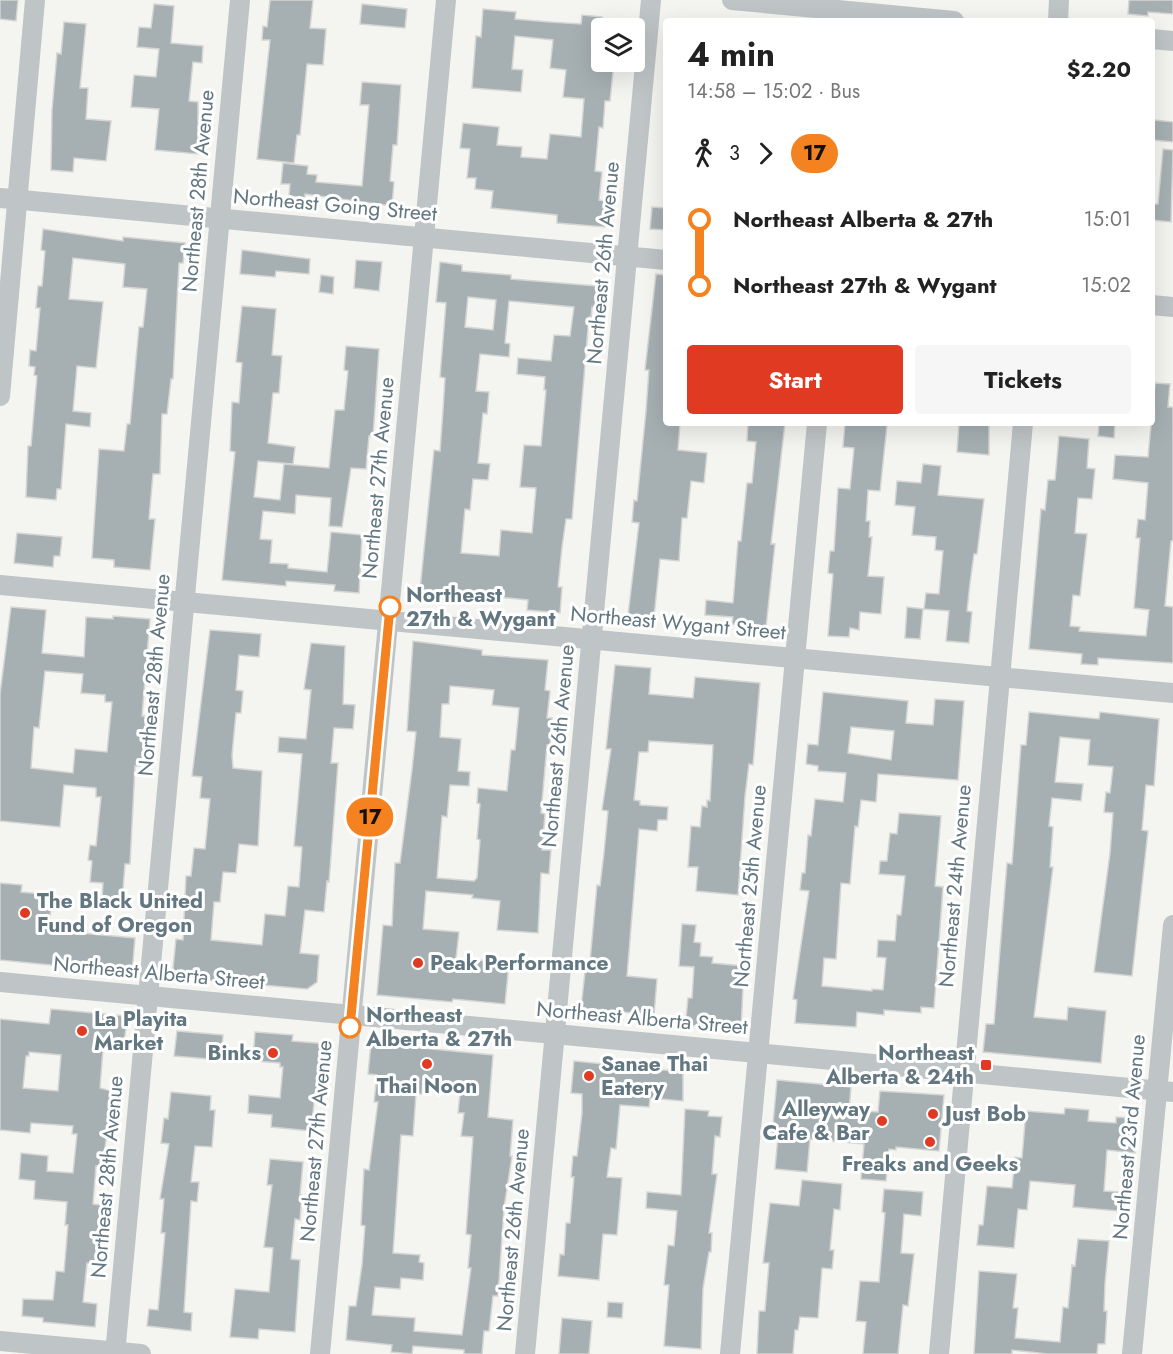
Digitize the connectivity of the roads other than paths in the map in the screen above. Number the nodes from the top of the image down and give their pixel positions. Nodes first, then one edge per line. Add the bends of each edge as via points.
1 (35, 0) edge
2 (240, 0) edge
3 (446, 0) edge
4 (651, 0) edge
5 (732, 0) edge
6 (1059, 0) edge
7 (856, 11) edge
8 (925, 18) edge
9 (1058, 18) edge
10 (1155, 39) edge
11 (1173, 41) edge
12 (9, 198) edge
13 (220, 218) junction
14 (424, 237) junction
15 (627, 256) junction
16 (663, 260) edge
17 (1155, 305) edge
18 (1173, 307) edge
19 (0, 396) edge
20 (817, 426) edge
21 (1023, 426) edge
22 (0, 585) edge
23 (184, 602) junction
24 (388, 621) junction
25 (592, 639) junction
26 (795, 657) junction
27 (999, 677) junction
28 (1173, 693) edge
29 (1173, 925) edge
30 (0, 982) edge
31 (148, 996) junction
32 (351, 1015) junction
33 (555, 1034) junction
34 (759, 1053) junction
35 (964, 1072) junction
36 (1165, 1091) edge
37 (0, 1341) edge
38 (115, 1353) edge
39 (141, 1354) edge
40 (320, 1354) edge
41 (525, 1354) edge
42 (730, 1354) edge
43 (939, 1354) edge
44 (1132, 1354) edge

1 - 12 street
2 - 13 street, Northeast 28th Avenue
3 - 14 street, Northeast 27th Avenue
4 - 15 street, Northeast 26th Avenue
5 - 7 street
6 - 9 street
7 - 8 street
10 - 11 street
12 - 13 street, Northeast Going Street
12 - 19 street
13 - 14 street, Northeast Going Street
13 - 23 street, Northeast 28th Avenue
14 - 15 street, Northeast Going Street
14 - 24 street, Northeast 27th Avenue
15 - 16 street, Northeast Going Street
15 - 25 street, Northeast 26th Avenue
17 - 18 street
20 - 26 street, Northeast 25th Avenue
21 - 27 street, Northeast 24th Avenue
22 - 23 street, Northeast Wygant Street
23 - 24 street, Northeast Wygant Street
23 - 31 street, Northeast 28th Avenue
24 - 25 street, Northeast Wygant Street
24 - 32 street, Northeast 27th Avenue
25 - 26 street, Northeast Wygant Street
25 - 33 street, Northeast 26th Avenue
26 - 27 street, Northeast Wygant Street
26 - 34 street, Northeast 25th Avenue
27 - 28 street, Northeast Wygant Street
27 - 35 street, Northeast 24th Avenue
29 - 36 street, Northeast 23rd Avenue
30 - 31 street, Northeast Alberta Street
31 - 32 street, Northeast Alberta Street
31 - 38 street, Northeast 28th Avenue
32 - 33 street, Northeast Alberta Street
32 - 40 street, Northeast 27th Avenue
33 - 34 street, Northeast Alberta Street
33 - 41 street, Northeast 26th Avenue
34 - 35 street, Northeast Alberta Street
34 - 42 street, Northeast 25th Avenue
35 - 36 street, Northeast Alberta Street
35 - 43 street, Northeast 24th Avenue
36 - 44 street, Northeast 23rd Avenue
37 - 38 street
38 - 39 street

